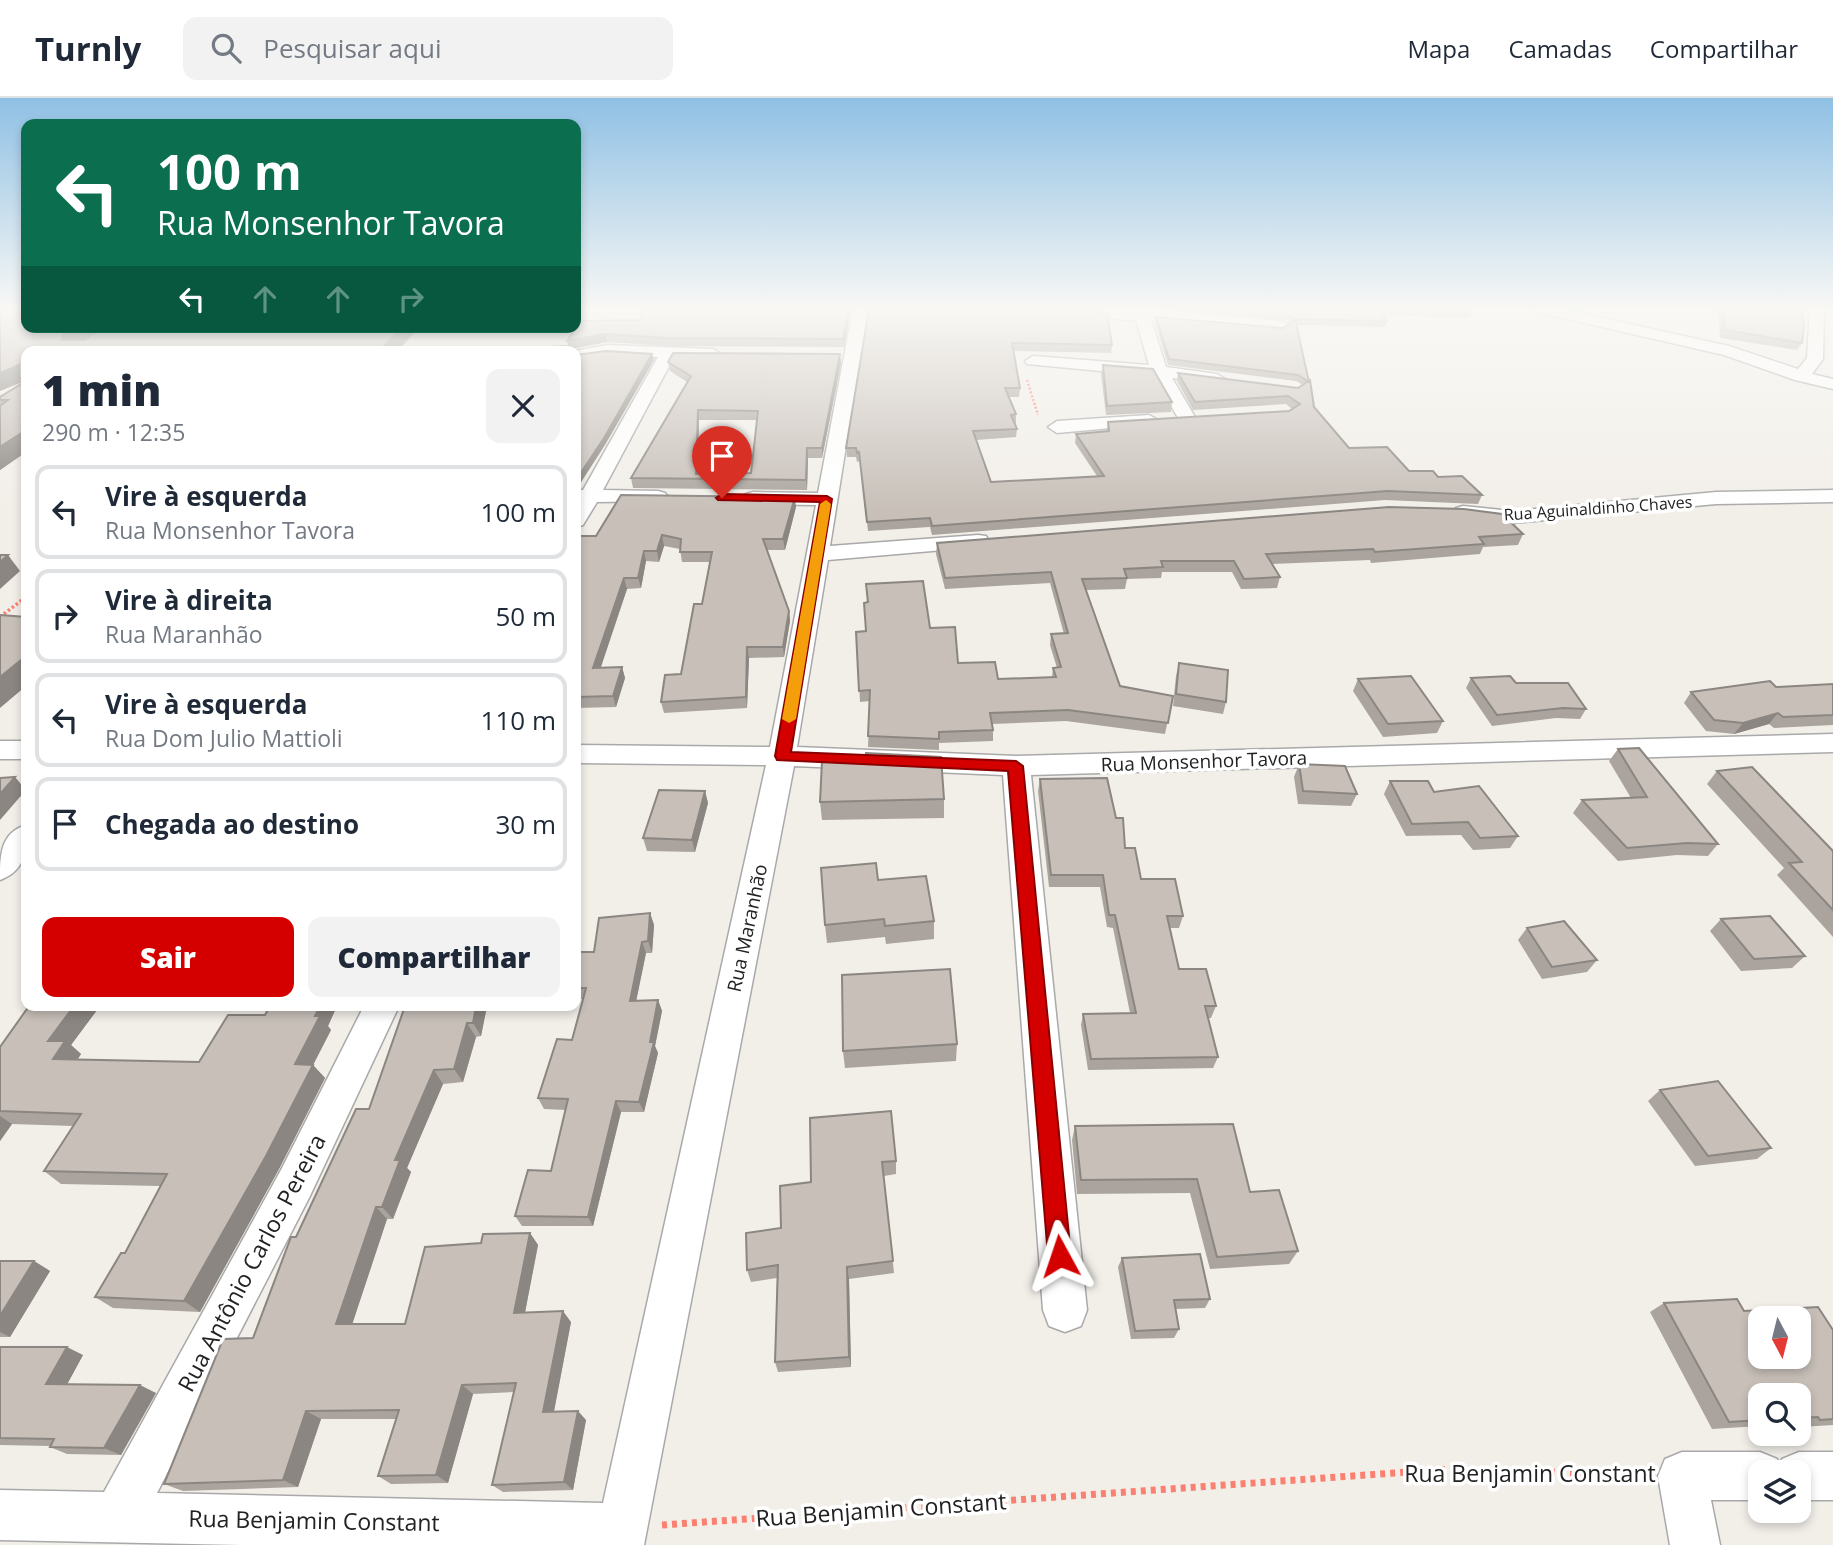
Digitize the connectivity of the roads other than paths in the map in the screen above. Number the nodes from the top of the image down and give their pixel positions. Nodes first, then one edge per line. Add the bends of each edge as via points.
1 (655, 377) edge
2 (844, 377) edge
3 (1163, 377) edge
4 (1201, 377) edge
5 (1803, 377) edge
6 (1227, 380) edge
7 (1833, 384) edge
8 (1057, 427) road end
9 (583, 496) edge
10 (1833, 496) edge
11 (674, 497) edge
12 (729, 498) edge
13 (827, 499) junction
14 (1447, 511) edge
15 (996, 539) edge
16 (818, 554) junction
17 (1833, 743) edge
18 (0, 750) edge
19 (21, 750) edge
20 (581, 754) edge
21 (782, 756) junction
22 (1016, 766) junction
23 (21, 842) edge
24 (0, 868) edge
25 (380, 1011) edge
26 (1065, 1310) dead end
27 (1748, 1476) edge
28 (1811, 1476) edge
29 (1833, 1476) edge
30 (0, 1515) edge
31 (118, 1517) junction
32 (621, 1536) edge
33 (1695, 1545) edge

1 - 9 street
2 - 13 street, Rua Maranhão
3 - 8 street via 1192,417
4 - 6 street
5 - 7 street
9 - 11 street
10 - 14 street, Rua Aguinaldinho Chaves via 1716,498 1512,517
12 - 13 street
13 - 16 street, Rua Maranhão
15 - 16 street
16 - 21 street, Rua Maranhão
17 - 22 street, Rua Monsenhor Tavora
18 - 19 street
20 - 21 street, Rua Monsenhor Tavora
21 - 22 street, Rua Monsenhor Tavora
21 - 32 street, Rua Maranhão
22 - 26 street
23 - 24 street
25 - 31 street, Rua Antônio Carlos Pereira via 295,1184
27 - 33 street, Rua Benjamin Constant via 1682,1476
28 - 29 street
30 - 31 street, Rua Benjamin Constant
31 - 32 street, Rua Benjamin Constant

